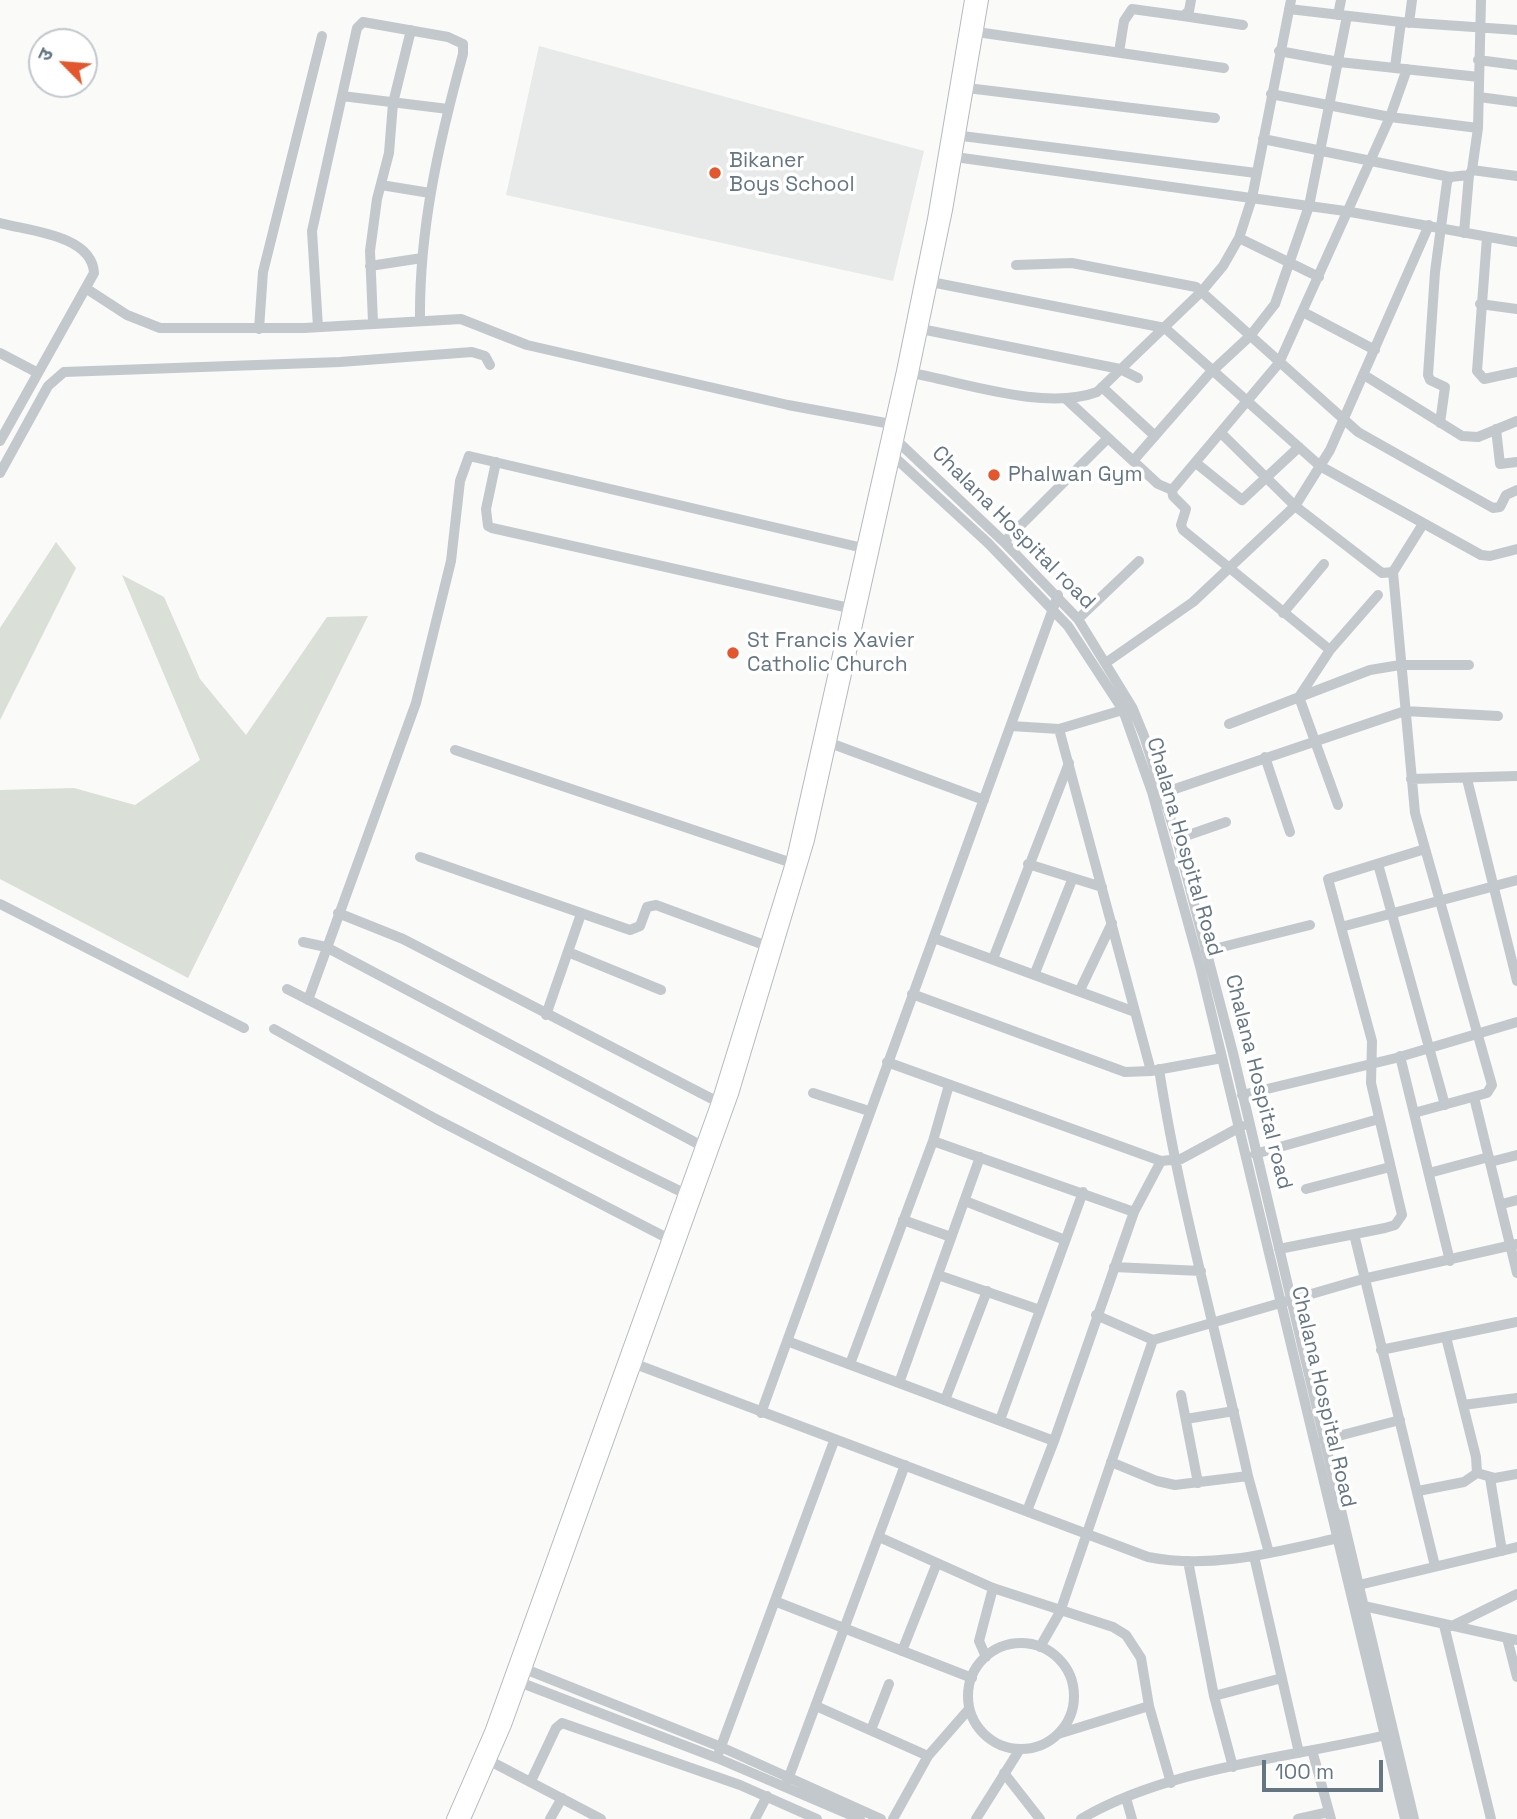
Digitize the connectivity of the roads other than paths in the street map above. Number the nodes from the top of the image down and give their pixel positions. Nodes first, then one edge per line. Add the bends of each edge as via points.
1 (971, 0) edge
2 (982, 0) edge
3 (1191, 0) edge
4 (1341, 0) edge
5 (1412, 0) edge
6 (1481, 0) edge
7 (1290, 4) edge
8 (1342, 15) junction
9 (1183, 16) junction
10 (1405, 22) junction
11 (1243, 25) dead end
12 (1478, 26) junction
13 (411, 30) junction
14 (1517, 30) edge
15 (977, 32) junction
16 (322, 36) dead end
17 (1279, 51) junction
18 (1119, 52) junction
19 (1478, 60) junction
20 (1339, 62) junction
21 (1517, 65) edge
22 (1395, 67) junction
23 (1224, 68) dead end
24 (1407, 69) junction
25 (1479, 77) junction
26 (967, 88) junction
27 (1271, 94) junction
28 (342, 96) junction
29 (1479, 97) junction
30 (393, 103) junction
31 (1517, 103) edge
32 (1330, 106) junction
33 (448, 109) junction
34 (1390, 117) junction
35 (1215, 118) dead end
36 (1478, 128) junction
37 (953, 135) junction
38 (1263, 139) junction
39 (1321, 151) junction
40 (955, 156) junction
41 (1370, 162) junction
42 (1256, 173) junction
43 (1471, 173) junction
44 (1517, 176) edge
45 (1450, 177) junction
46 (381, 185) junction
47 (430, 193) junction
48 (1252, 198) junction
49 (1309, 206) junction
50 (1345, 211) junction
51 (0, 223) edge
52 (1429, 225) junction
53 (1441, 229) junction
54 (1464, 233) junction
55 (1487, 237) junction
56 (1239, 238) junction
57 (1517, 242) edge
58 (422, 258) junction
59 (1289, 264) junction
60 (1016, 265) dead end
61 (369, 266) junction
62 (1319, 277) junction
63 (931, 282) junction
64 (87, 289) junction
65 (1202, 291) junction
66 (1480, 303) junction
67 (1517, 309) edge
68 (1303, 312) junction
69 (420, 320) junction
70 (373, 322) junction
71 (318, 327) junction
72 (1165, 328) junction
73 (259, 329) junction
74 (921, 329) junction
75 (1250, 336) junction
76 (1375, 351) junction
77 (0, 353) edge
78 (1279, 363) junction
79 (490, 365) dead end
80 (1120, 369) junction
81 (1212, 372) junction
82 (1517, 372) edge
83 (38, 373) junction
84 (912, 373) junction
85 (1364, 374) junction
86 (1138, 378) dead end
87 (1102, 387) junction
88 (1065, 398) junction
89 (1248, 402) junction
90 (1343, 421) junction
91 (1517, 421) edge
92 (1440, 423) junction
93 (1496, 429) junction
94 (892, 433) junction
95 (1221, 433) junction
96 (1154, 436) junction
97 (1108, 438) junction
98 (0, 442) edge
99 (1299, 447) junction
100 (890, 453) junction
101 (1133, 461) junction
102 (496, 462) junction
103 (1517, 462) edge
104 (1196, 463) junction
105 (1320, 466) junction
106 (0, 473) edge
107 (1267, 475) junction
108 (1172, 490) junction
109 (1517, 490) edge
110 (1295, 506) junction
111 (1423, 524) junction
112 (1004, 542) junction
113 (863, 548) junction
114 (1517, 549) edge
115 (1139, 561) dead end
116 (1324, 564) dead end
117 (1230, 568) junction
118 (1393, 572) junction
119 (1058, 595) junction
120 (1378, 595) dead end
121 (849, 608) junction
122 (1053, 611) junction
123 (1283, 612) junction
124 (1078, 619) junction
125 (1330, 650) junction
126 (1107, 662) junction
127 (1400, 665) junction
128 (1469, 665) dead end
129 (1299, 697) junction
130 (1127, 709) junction
131 (1405, 711) junction
132 (1498, 716) dead end
133 (1229, 724) dead end
134 (1011, 726) junction
135 (1059, 729) junction
136 (1315, 739) junction
137 (830, 743) junction
138 (455, 750) dead end
139 (1265, 757) junction
140 (1069, 763) junction
141 (1517, 776) edge
142 (1411, 779) junction
143 (1467, 779) junction
144 (1163, 793) junction
145 (984, 800) junction
146 (1338, 805) dead end
147 (1226, 822) dead end
148 (1290, 832) dead end
149 (1177, 839) junction
150 (1425, 849) junction
151 (420, 857) dead end
152 (792, 863) junction
153 (1028, 864) junction
154 (1378, 864) junction
155 (1072, 880) junction
156 (1517, 880) edge
157 (1102, 887) junction
158 (1492, 888) junction
159 (1440, 900) junction
160 (0, 904) edge
161 (338, 913) junction
162 (581, 914) junction
163 (1391, 914) junction
164 (1112, 923) junction
165 (1310, 925) dead end
166 (1341, 927) junction
167 (934, 938) junction
168 (303, 942) dead end
169 (767, 946) junction
170 (326, 947) junction
171 (1206, 951) junction
172 (568, 952) junction
173 (993, 959) junction
174 (1035, 973) junction
175 (1517, 981) edge
176 (287, 989) dead end
177 (661, 990) dead end
178 (1080, 990) junction
179 (912, 995) junction
180 (308, 1000) junction
181 (1135, 1012) junction
182 (546, 1015) junction
183 (1517, 1022) edge
184 (244, 1028) dead end
185 (274, 1029) dead end
186 (1479, 1034) junction
187 (1428, 1048) junction
188 (1400, 1056) junction
189 (1222, 1058) junction
190 (887, 1062) junction
191 (1371, 1064) junction
192 (1155, 1070) junction
193 (949, 1085) junction
194 (813, 1093) dead end
195 (1241, 1095) junction
196 (1474, 1097) junction
197 (718, 1102) junction
198 (1445, 1105) junction
199 (869, 1111) junction
200 (1414, 1113) junction
201 (1378, 1119) junction
202 (1249, 1121) junction
203 (1239, 1128) junction
204 (933, 1141) junction
205 (702, 1146) junction
206 (1255, 1154) junction
207 (1517, 1155) edge
208 (980, 1157) junction
209 (1490, 1159) junction
210 (1161, 1161) junction
211 (1173, 1161) junction
212 (1390, 1167) junction
213 (1429, 1173) junction
214 (1306, 1189) dead end
215 (1083, 1192) junction
216 (684, 1193) junction
217 (1517, 1200) edge
218 (965, 1201) junction
219 (1502, 1205) junction
220 (1134, 1212) junction
221 (903, 1220) junction
222 (1354, 1234) junction
223 (951, 1237) junction
224 (669, 1239) junction
225 (1065, 1240) junction
226 (1514, 1245) edge
227 (1279, 1249) junction
228 (1450, 1261) junction
229 (1114, 1268) junction
230 (1201, 1271) junction
231 (1517, 1273) edge
232 (938, 1275) junction
233 (1363, 1279) junction
234 (987, 1292) junction
235 (1285, 1301) junction
236 (1040, 1310) junction
237 (1097, 1315) junction
238 (1517, 1322) edge
239 (1215, 1324) junction
240 (1446, 1337) junction
241 (1153, 1340) junction
242 (787, 1342) junction
243 (1381, 1350) junction
244 (629, 1362) junction
245 (850, 1364) junction
246 (899, 1383) junction
247 (1181, 1395) dead end
248 (1517, 1398) edge
249 (945, 1399) junction
250 (1463, 1405) junction
251 (1234, 1411) junction
252 (761, 1413) junction
253 (1186, 1419) junction
254 (1000, 1420) junction
255 (1400, 1420) junction
256 (1323, 1440) junction
257 (834, 1441) junction
258 (1054, 1441) junction
259 (1111, 1462) junction
260 (905, 1465) junction
261 (1477, 1473) junction
262 (1517, 1474) edge
263 (1248, 1476) junction
264 (1490, 1478) junction
265 (1198, 1483) junction
266 (1418, 1491) junction
267 (1027, 1511) junction
268 (1088, 1534) junction
269 (879, 1537) junction
270 (1342, 1537) junction
271 (1517, 1548) edge
272 (1502, 1550) junction
273 (1269, 1553) junction
274 (1254, 1556) junction
275 (1188, 1561) junction
276 (937, 1563) junction
277 (1435, 1566) junction
278 (1359, 1586) junction
279 (993, 1588) junction
280 (1517, 1594) edge
281 (777, 1602) junction
282 (1364, 1606) junction
283 (1060, 1612) junction
284 (1448, 1625) junction
285 (844, 1629) junction
286 (1512, 1639) edge
287 (1040, 1647) junction
288 (902, 1651) junction
289 (986, 1657) junction
290 (520, 1667) junction
291 (1517, 1677) edge
292 (972, 1678) junction
293 (1282, 1678) junction
294 (515, 1681) junction
295 (889, 1684) dead end
296 (1214, 1696) junction
297 (816, 1706) junction
298 (1149, 1706) junction
299 (969, 1709) junction
300 (871, 1730) junction
301 (1058, 1734) junction
302 (1389, 1734) junction
303 (1020, 1749) junction
304 (1312, 1750) junction
305 (719, 1753) junction
306 (1299, 1753) junction
307 (928, 1756) junction
308 (490, 1761) junction
309 (1234, 1767) junction
310 (1004, 1773) junction
311 (531, 1781) junction
312 (787, 1781) junction
313 (1171, 1783) junction
314 (767, 1796) junction
315 (562, 1798) junction
316 (1126, 1798) junction
317 (1330, 1816) edge
318 (453, 1819) edge
319 (464, 1819) edge
320 (550, 1819) edge
321 (601, 1819) edge
322 (755, 1819) edge
323 (817, 1819) edge
324 (860, 1819) edge
325 (881, 1819) edge
326 (893, 1819) edge
327 (976, 1819) edge
328 (1040, 1819) edge
329 (1081, 1819) edge
330 (1132, 1819) edge
331 (1298, 1819) edge
332 (1405, 1819) edge
333 (1413, 1819) edge
334 (1491, 1819) edge

1 - 37 main road
2 - 15 main road
3 - 9 street
4 - 8 street
5 - 10 street
6 - 12 street
7 - 8 street
7 - 17 street
8 - 10 street
8 - 20 street
9 - 11 street
9 - 18 street via 1132,9 1124,21
10 - 12 street
10 - 22 street
12 - 14 street
12 - 19 street
13 - 28 street via 359,23
13 - 30 street
13 - 33 street via 463,44
15 - 18 street
15 - 26 main road
16 - 73 street via 263,272
17 - 20 street
17 - 27 street
18 - 23 street
19 - 21 street
19 - 25 street
20 - 22 street
20 - 32 street
22 - 24 street
24 - 25 street
24 - 34 street
25 - 29 street
26 - 35 street
26 - 37 main road
27 - 32 street
27 - 38 street
28 - 30 street
28 - 71 street via 312,230
29 - 31 street
29 - 36 street
30 - 33 street
30 - 46 street
32 - 34 street
32 - 39 street
33 - 47 street
34 - 36 street
34 - 41 street
36 - 43 street
37 - 40 main road
37 - 42 street
37 - 94 main road
38 - 39 street
38 - 42 street
39 - 41 street
39 - 49 street
40 - 48 street
40 - 63 main road
41 - 45 street
41 - 50 street
42 - 48 street
43 - 44 street
43 - 45 street
43 - 54 street
45 - 53 street
46 - 47 street
46 - 61 street
47 - 58 street
48 - 49 street
48 - 56 street
49 - 50 street
49 - 59 street
50 - 52 street
50 - 62 street
51 - 64 street via 81,247 93,263
52 - 53 street
52 - 76 street
53 - 54 street
53 - 92 street via 1428,368 1430,380 1445,387
54 - 55 street
55 - 57 street
55 - 66 street
56 - 59 street
56 - 65 street
58 - 61 street
58 - 69 street
59 - 62 street
59 - 75 street via 1275,304
60 - 65 street via 1072,263 1189,284
61 - 70 street
62 - 68 street
63 - 72 street
63 - 74 main road
64 - 73 street via 127,315 160,328
64 - 83 street
65 - 72 street
65 - 75 street
66 - 67 street
66 - 82 street via 1480,377
68 - 76 street
68 - 78 street
69 - 70 street
69 - 94 street via 461,319 527,345
70 - 71 street
71 - 73 street
72 - 80 street
72 - 81 street
74 - 80 street
74 - 84 main road
75 - 78 street
75 - 81 street
76 - 85 street
77 - 83 street
78 - 89 street
78 - 90 street
79 - 106 street via 485,356 472,352 340,362 64,372 48,386
80 - 86 street
80 - 87 street
81 - 89 street
81 - 96 street
83 - 98 street
84 - 88 street via 1031,396
84 - 94 main road
85 - 90 street
85 - 92 street
87 - 88 street via 1082,398
87 - 96 street
88 - 97 street
89 - 95 street
89 - 99 street
90 - 105 street
90 - 109 street via 1493,508
91 - 93 street
92 - 93 street via 1470,438
93 - 103 street via 1498,460
94 - 100 main road
94 - 112 street, Chalana Hospital road
95 - 104 street
95 - 107 street
96 - 101 street
97 - 101 street
97 - 112 street
99 - 105 street
99 - 107 street
100 - 113 main road
100 - 122 street, Chalana Hospital Road via 988,543
100 - 137 main road
101 - 108 street via 1158,484
102 - 113 street
102 - 121 street via 485,516 492,528
102 - 161 street via 469,456 460,481 451,561 426,669
104 - 107 street via 1242,500
104 - 108 street
105 - 110 street
105 - 111 street
107 - 110 street
108 - 117 street via 1185,509 1183,530
110 - 117 street
110 - 118 street via 1372,568
111 - 114 street via 1481,555
111 - 118 street
112 - 119 street, Chalana Hospital road
113 - 121 main road
115 - 124 street
116 - 123 street
117 - 123 street
117 - 126 street via 1174,617
118 - 127 street
119 - 122 street
119 - 124 street, Chalana Hospital road
120 - 125 street
121 - 152 main road
122 - 130 street, Chalana Hospital Road
122 - 134 street
123 - 125 street
124 - 126 street, Chalana Hospital road
125 - 129 street
126 - 130 street, Chalana Hospital road
127 - 128 street
127 - 129 street via 1370,670
127 - 131 street
129 - 133 street
129 - 136 street
130 - 135 street
130 - 144 street, Chalana Hospital road
130 - 189 street, Chalana Hospital Road
131 - 132 street
131 - 136 street
131 - 142 street
134 - 135 street
134 - 145 street
135 - 140 street
136 - 139 street
136 - 146 street
137 - 145 street
137 - 244 main road via 808,840 744,1058
138 - 152 street
139 - 144 street
139 - 148 street
140 - 153 street
140 - 157 street
141 - 143 street
142 - 143 street
142 - 150 street
143 - 158 street
144 - 149 street, Chalana Hospital road
145 - 167 street
147 - 149 street
149 - 171 street, Chalana Hospital road
150 - 154 street
150 - 159 street
151 - 162 street
152 - 169 main road
153 - 155 street
153 - 173 street
154 - 163 street
154 - 166 street via 1328,879
155 - 157 street
155 - 174 street
156 - 158 street
157 - 164 street
158 - 159 street
158 - 175 street
159 - 163 street
159 - 186 street
160 - 184 street
161 - 170 street
161 - 182 street via 403,939
162 - 169 street via 631,930 640,926 647,907 656,905
162 - 172 street
163 - 166 street
163 - 187 street
164 - 178 street
164 - 181 street
165 - 171 street
166 - 191 street via 1372,1041
167 - 173 street
167 - 179 street
168 - 170 street
169 - 197 main road
170 - 180 street
170 - 205 street
171 - 195 street, Chalana Hospital road
172 - 177 street
172 - 182 street
173 - 174 street
174 - 178 street
176 - 180 street
178 - 181 street
179 - 190 street
179 - 192 street via 1125,1072
180 - 216 street
181 - 192 street
182 - 197 street
183 - 186 street
185 - 224 street
186 - 187 street
186 - 196 street via 1492,1085 1487,1093
187 - 188 street
187 - 198 street
188 - 191 street
188 - 200 street
189 - 192 street
189 - 203 street, Chalana Hospital Road
190 - 193 street
190 - 199 street
191 - 195 street
191 - 201 street
192 - 211 street
193 - 204 street
193 - 210 street
194 - 199 street
195 - 202 street, Chalana Hospital road
196 - 198 street
196 - 209 street
197 - 205 main road
198 - 200 street
199 - 242 street
200 - 213 street
201 - 206 street
201 - 212 street
202 - 203 street
202 - 206 street, Chalana Hospital road
203 - 211 street
203 - 235 street, Chalana Hospital Road
204 - 208 street
204 - 221 street
205 - 216 main road
206 - 227 street, Chalana Hospital road
207 - 209 street
208 - 215 street
208 - 218 street
209 - 213 street
209 - 219 street
210 - 211 street
210 - 220 street
211 - 230 street
212 - 214 street
212 - 222 street via 1401,1205 1399,1221
213 - 228 street
215 - 220 street
215 - 225 street
216 - 224 main road
217 - 219 street
218 - 223 street
218 - 225 street
219 - 226 street
220 - 229 street
221 - 223 street
221 - 245 street
222 - 227 street
222 - 233 street
223 - 232 street
224 - 244 main road
225 - 236 street
226 - 228 street
226 - 231 street
227 - 235 street, Chalana Hospital road
228 - 233 street
229 - 230 street
229 - 237 street
230 - 239 street
232 - 234 street
232 - 246 street
233 - 235 street
233 - 243 street
234 - 236 street
234 - 249 street
235 - 239 street
235 - 256 street, Chalana Hospital road
235 - 270 street, Chalana Hospital Road
236 - 254 street
237 - 241 street
237 - 258 street
238 - 240 street
239 - 241 street
239 - 251 street
240 - 243 street
240 - 250 street
241 - 259 street
242 - 245 street
242 - 252 street
243 - 255 street
244 - 252 street
244 - 290 main road
245 - 246 street
246 - 249 street
247 - 253 street
248 - 250 street
249 - 254 street
250 - 261 street
251 - 253 street
251 - 263 street
252 - 257 street
253 - 265 street
254 - 258 street
255 - 256 street
255 - 266 street
256 - 270 street, Chalana Hospital road
257 - 260 street
257 - 281 street
258 - 267 street
259 - 265 street via 1157,1481
259 - 268 street
260 - 267 street
260 - 269 street
261 - 264 street
261 - 266 street via 1464,1482
262 - 264 street
263 - 265 street
263 - 273 street
264 - 272 street
266 - 277 street
267 - 268 street
268 - 275 street via 1148,1556
268 - 283 street
269 - 276 street
269 - 285 street
270 - 273 street
270 - 278 street, Chalana Hospital road
270 - 302 street, Chalana Hospital Road
271 - 272 street
272 - 277 street
273 - 274 street
274 - 275 street
274 - 293 street
275 - 296 street
276 - 279 street
276 - 288 street
277 - 278 street
278 - 282 street, Chalana Hospital road
279 - 283 street
279 - 289 street via 979,1641
280 - 284 street
281 - 285 street
281 - 305 street
282 - 284 street
282 - 302 street, Chalana Hospital road
283 - 287 street
283 - 298 street via 1126,1635 1141,1658
284 - 286 street
284 - 334 street
285 - 288 street
285 - 297 street
286 - 291 street
287 - 289 street via 1016,1644
287 - 301 street via 1065,1667 1073,1689 1071,1713
288 - 292 street
289 - 292 street
290 - 294 main road
290 - 305 street
292 - 299 street
293 - 296 street
293 - 306 street
294 - 305 street
294 - 308 main road
294 - 318 main road
295 - 300 street
296 - 309 street
297 - 300 street
297 - 312 street
298 - 301 street
298 - 313 street
299 - 303 street via 989,1738
299 - 307 street
300 - 307 street
301 - 303 street via 1037,1747
302 - 304 street
302 - 332 street, Chalana Hospital Road
302 - 333 street, Chalana Hospital road
303 - 310 street
304 - 306 street
304 - 317 street
305 - 312 street
306 - 309 street
307 - 326 street
308 - 311 street
308 - 319 main road
309 - 313 street
310 - 327 street
310 - 328 street
311 - 314 street via 562,1723
311 - 315 street
312 - 324 street
312 - 325 street
313 - 316 street
314 - 322 street
314 - 323 street
315 - 320 street
315 - 321 street
316 - 329 street
316 - 330 street
317 - 331 street

